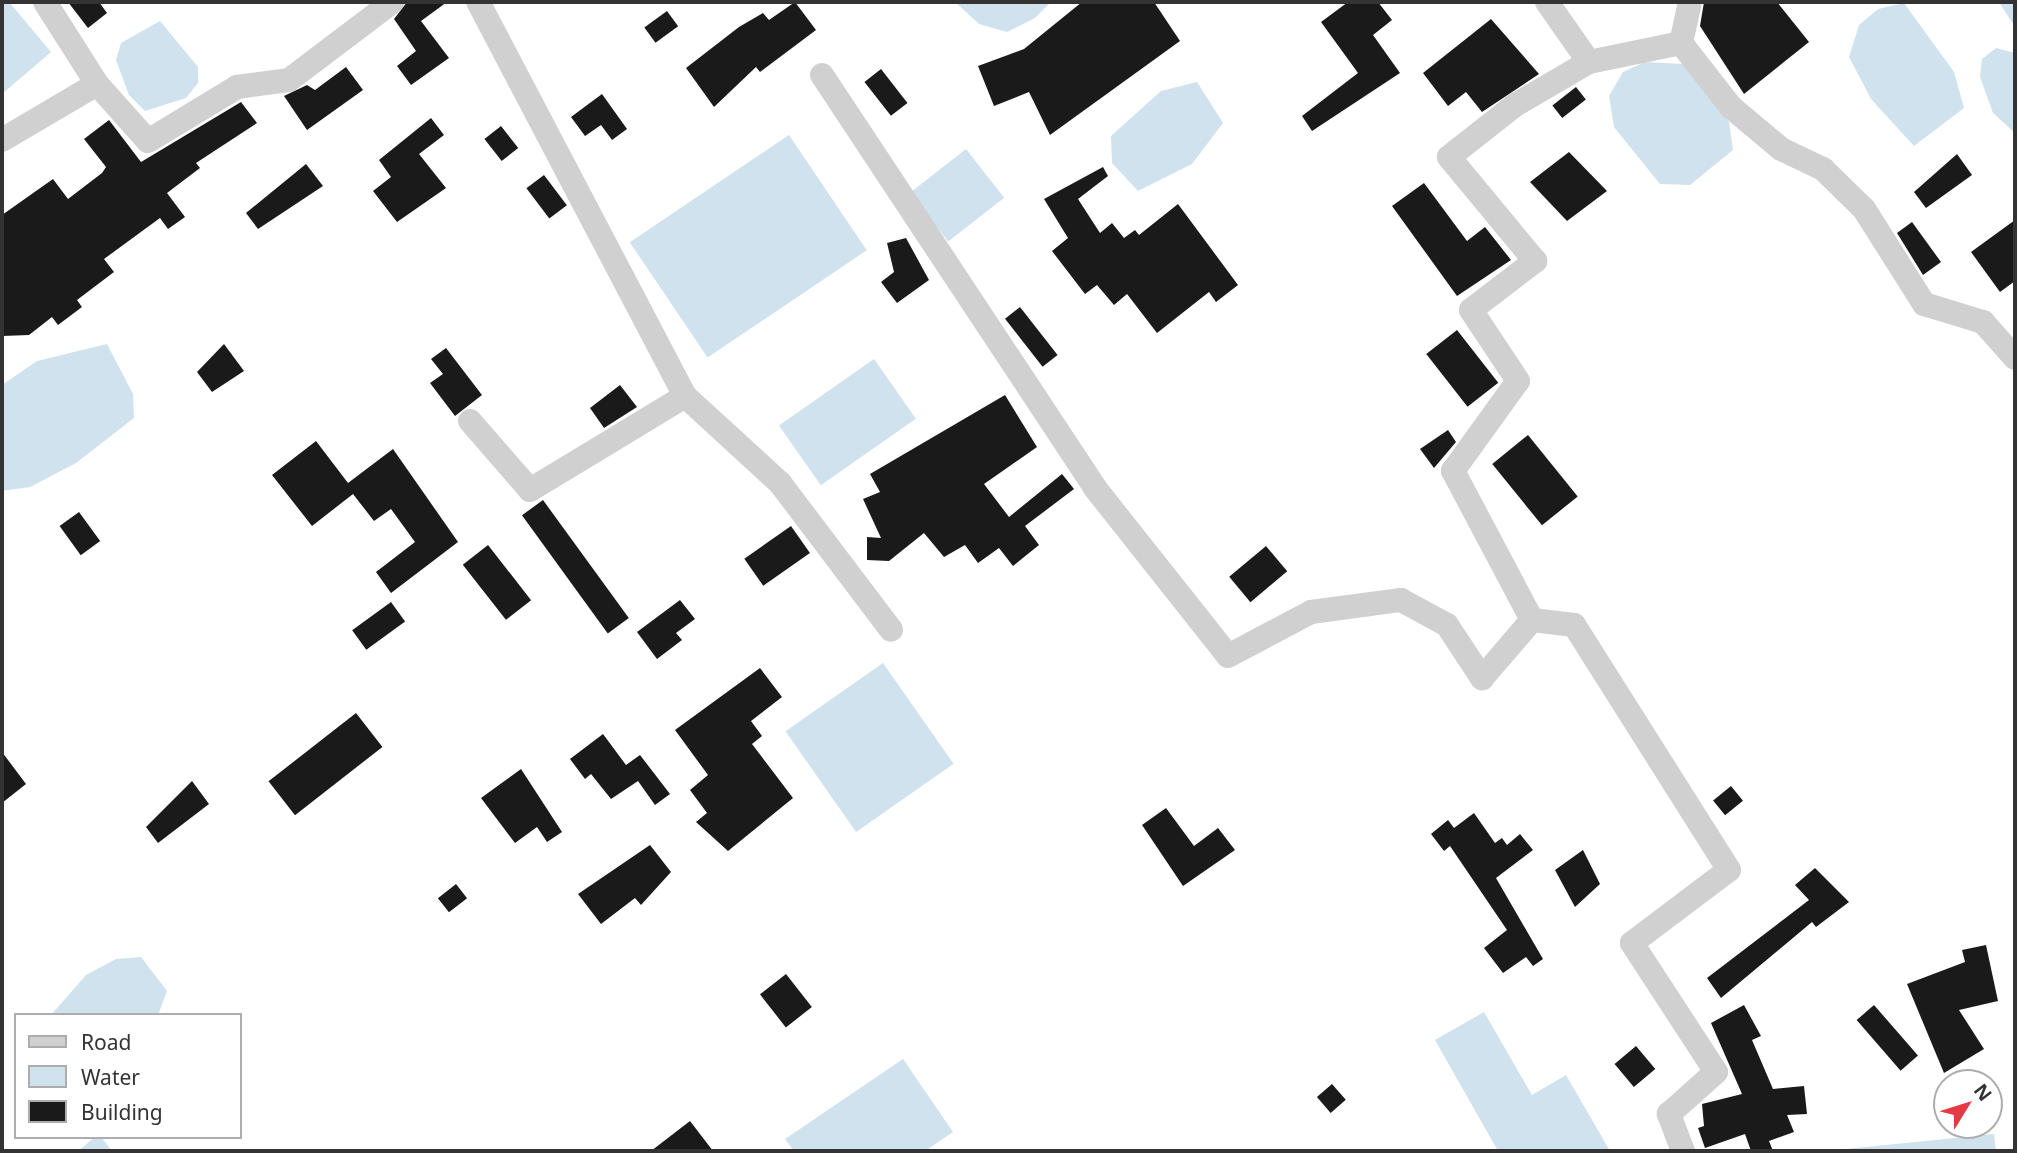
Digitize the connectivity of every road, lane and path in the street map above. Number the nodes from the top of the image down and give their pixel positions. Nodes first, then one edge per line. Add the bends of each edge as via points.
1 (45, 2) edge
2 (392, 2) edge
3 (478, 2) edge
4 (1547, 2) edge
5 (1690, 2) edge
6 (1681, 43) junction
7 (1589, 62) junction
8 (822, 75) dead end
9 (97, 84) junction
10 (2, 140) edge
11 (2015, 358) edge
12 (685, 396) junction
13 (470, 422) dead end
14 (1532, 620) junction
15 (891, 630) dead end
16 (1683, 1151) edge

1 - 9 street
2 - 9 street via 289,80 237,87 148,141
3 - 12 street
4 - 7 street
5 - 6 street
6 - 7 street
6 - 11 street via 1731,107 1781,149 1823,169 1864,209 1924,304 1983,322
7 - 14 street via 1515,104 1449,157 1535,261 1471,310 1518,381 1453,471
8 - 14 street via 1095,488 1228,656 1311,612 1401,600 1447,625 1482,678
9 - 10 street
12 - 13 street via 530,490
12 - 15 street via 780,483
14 - 16 street via 1574,625 1729,870 1632,943 1716,1072 1669,1114

